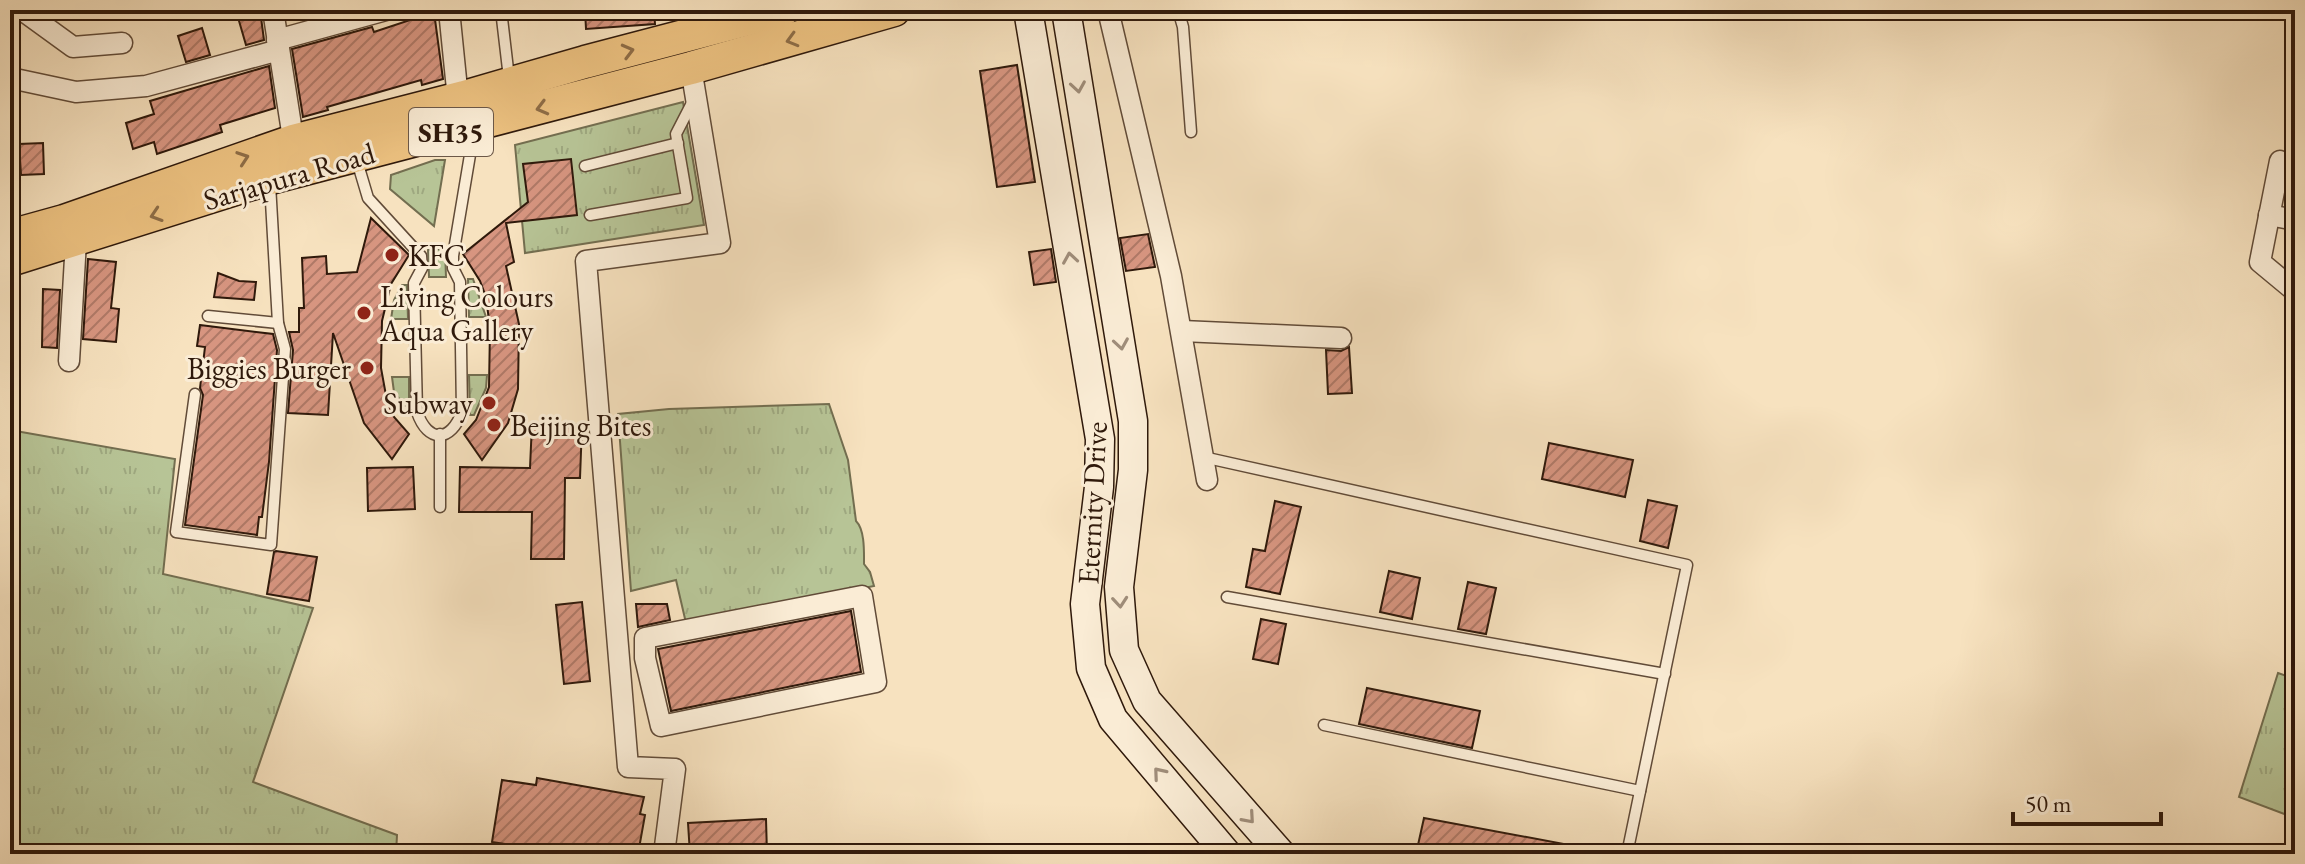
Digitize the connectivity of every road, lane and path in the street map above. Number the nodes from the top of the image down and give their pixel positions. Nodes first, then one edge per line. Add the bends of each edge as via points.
1 (22, 10) edge
2 (273, 10) edge
3 (386, 10) edge
4 (449, 10) edge
5 (501, 10) edge
6 (783, 10) edge
7 (894, 10) edge
8 (1028, 10) edge
9 (1066, 10) edge
10 (1108, 10) edge
11 (1178, 10) edge
12 (122, 43) dead end
13 (278, 45) junction
14 (10, 75) edge
15 (693, 82) junction
16 (510, 84) junction
17 (467, 112) junction
18 (1191, 132) dead end
19 (678, 143) junction
20 (355, 156) junction
21 (2280, 161) dead end
22 (287, 163) junction
23 (585, 166) dead end
24 (590, 215) dead end
25 (2269, 215) junction
26 (2295, 220) edge
27 (10, 236) edge
28 (76, 241) junction
29 (10, 260) edge
30 (2295, 291) edge
31 (208, 316) dead end
32 (278, 323) junction
33 (1182, 331) junction
34 (1341, 338) dead end
35 (69, 361) dead end
36 (195, 394) dead end
37 (440, 434) junction
38 (1201, 457) junction
39 (1207, 480) dead end
40 (440, 507) dead end
41 (1227, 597) dead end
42 (1665, 674) junction
43 (651, 684) junction
44 (621, 690) junction
45 (1324, 725) dead end
46 (1640, 791) junction
47 (664, 854) edge
48 (1227, 854) edge
49 (1281, 854) edge
50 (1627, 854) edge

1 - 12 street via 73,47
2 - 13 street
3 - 13 street
4 - 17 street
5 - 16 lane
16 -> 6 main road, Sarjapura Road
7 -> 15 main road, Sarjapura Road / SH35
48 -> 8 street, Eternity Drive via 1113,719 1091,668 1085,604 1100,439
9 -> 49 street, Eternity Drive via 1133,421 1133,470 1119,587 1124,650 1147,701
10 - 33 street
11 - 18 lane
13 - 14 street via 146,86 76,92
13 - 22 street
15 -> 17 main road, Sarjapura Road / SH35
15 - 19 lane via 676,134
15 - 44 street via 720,243 586,261
16 - 17 main road, Sarjapura Road
17 - 20 main road, Sarjapura Road / SH35
17 - 22 main road, Sarjapura Road
17 - 37 lane via 453,256 460,282 462,412 456,428
19 - 23 lane
19 - 24 lane via 687,198
20 - 22 main road, Sarjapura Road / SH35
20 - 37 lane via 368,198 421,256 414,283 417,412 422,427
21 - 25 street
27 -> 22 main road, Sarjapura Road
22 -> 28 main road, Sarjapura Road / SH35
22 - 32 lane via 275,222
25 - 26 street
25 - 30 street via 2260,262
28 - 29 main road, Sarjapura Road / SH35
28 - 35 street
31 - 32 lane
32 - 36 lane via 285,349 271,545 176,532
33 - 34 street
33 - 38 street
37 - 40 lane
38 - 39 street
38 - 42 lane via 1687,565
41 - 42 lane
42 - 46 lane
43 - 43 street via 645,638 862,596 876,682 661,726
43 - 44 street
44 - 47 street via 628,767 675,769
45 - 46 lane
46 - 50 lane

